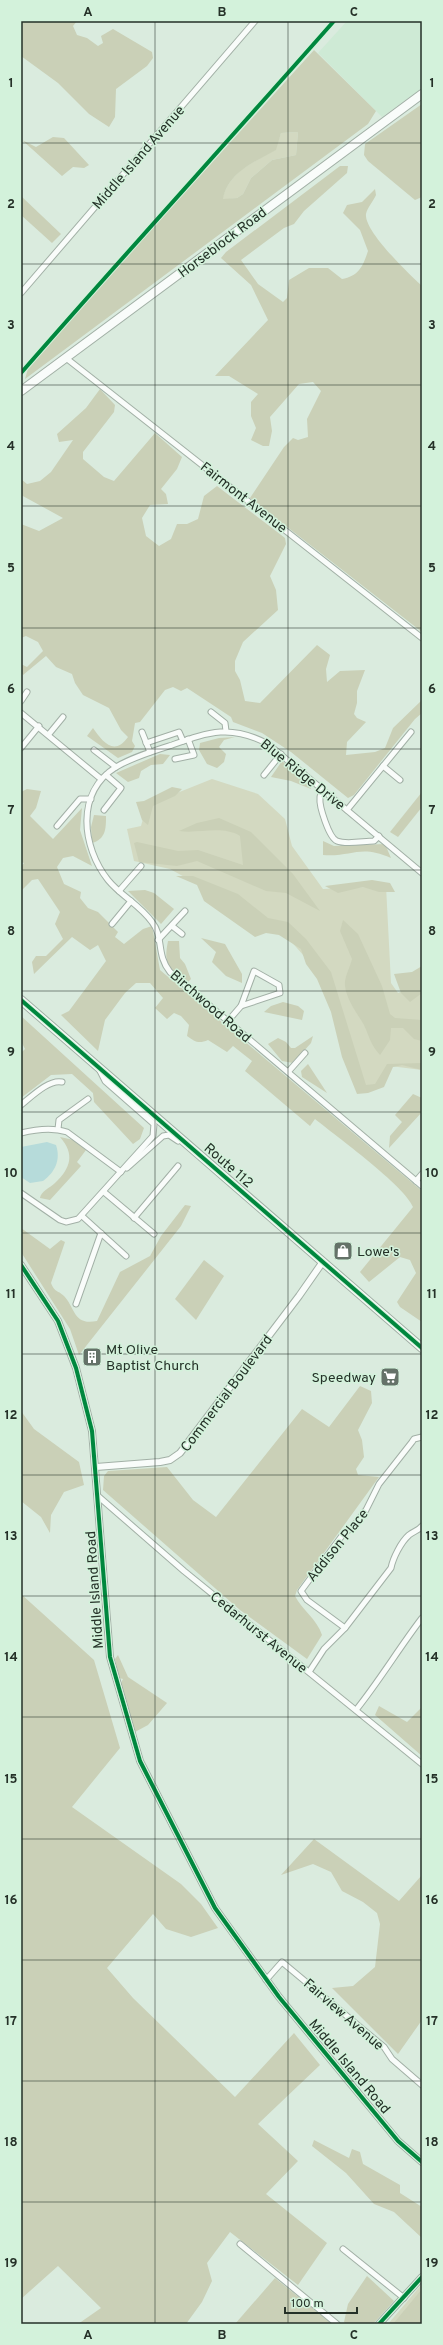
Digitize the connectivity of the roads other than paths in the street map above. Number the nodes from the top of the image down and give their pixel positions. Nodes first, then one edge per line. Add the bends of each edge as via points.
1 (255, 21) edge
2 (422, 94) edge
3 (21, 293) edge
4 (66, 358) junction
5 (21, 391) edge
6 (422, 638) edge
7 (28, 692) dead end
8 (21, 702) edge
9 (211, 712) dead end
10 (21, 713) edge
11 (63, 717) dead end
12 (39, 726) junction
13 (226, 731) junction
14 (142, 732) dead end
15 (411, 732) dead end
16 (49, 734) junction
17 (186, 740) junction
18 (146, 743) junction
19 (21, 748) edge
20 (94, 750) dead end
21 (150, 752) junction
22 (281, 754) junction
23 (175, 759) dead end
24 (383, 766) junction
25 (116, 767) junction
26 (106, 775) junction
27 (264, 775) dead end
28 (101, 779) junction
29 (400, 780) dead end
30 (323, 790) junction
31 (91, 799) junction
32 (104, 810) dead end
33 (347, 810) junction
34 (57, 826) dead end
35 (379, 836) junction
36 (140, 866) dead end
37 (422, 873) edge
38 (119, 891) junction
39 (131, 902) junction
40 (185, 911) dead end
41 (112, 924) dead end
42 (172, 926) junction
43 (182, 934) dead end
44 (158, 940) junction
45 (21, 1000) edge
46 (241, 1006) junction
47 (228, 1021) junction
48 (305, 1052) dead end
49 (99, 1068) junction
50 (288, 1072) junction
51 (62, 1082) dead end
52 (88, 1099) dead end
53 (21, 1105) edge
54 (21, 1127) edge
55 (58, 1129) junction
56 (22, 1133) edge
57 (178, 1166) dead end
58 (217, 1169) junction
59 (121, 1172) junction
60 (422, 1174) edge
61 (416, 1181) junction
62 (422, 1186) edge
63 (104, 1192) junction
64 (21, 1193) edge
65 (82, 1216) junction
66 (134, 1218) junction
67 (101, 1233) junction
68 (154, 1234) dead end
69 (126, 1256) dead end
70 (322, 1263) junction
71 (21, 1265) edge
72 (76, 1304) dead end
73 (422, 1348) edge
74 (422, 1437) edge
75 (96, 1467) junction
76 (99, 1497) junction
77 (422, 1526) edge
78 (422, 1618) edge
79 (345, 1628) junction
80 (309, 1672) junction
81 (356, 1710) junction
82 (422, 1764) edge
83 (266, 1980) junction
84 (422, 2085) edge
85 (422, 2162) edge
86 (240, 2244) dead end
87 (343, 2249) dead end
88 (422, 2278) edge
89 (404, 2298) junction
90 (338, 2324) edge
91 (379, 2324) edge

1 - 3 street, Middle Island Avenue
2 - 4 main road, Horseblock Road
4 - 5 main road, Horseblock Road
4 - 6 street, Fairmont Avenue
7 - 8 street
9 - 13 street via 225,723
10 - 12 street
11 - 16 street
12 - 16 street
12 - 19 street
13 - 17 street, Blue Ridge Drive
13 - 22 street, Blue Ridge Drive via 254,736
14 - 18 street
15 - 24 street
16 - 28 street
17 - 18 street via 179,732
17 - 21 street, Blue Ridge Drive
17 - 23 street via 194,755
18 - 21 street
20 - 25 street
21 - 25 street, Blue Ridge Drive
22 - 27 street
22 - 30 street, Blue Ridge Drive
24 - 29 street
24 - 33 street
25 - 26 street, Blue Ridge Drive
26 - 28 street, Blue Ridge Drive
26 - 32 street via 121,788
28 - 31 street, Birchwood Road
30 - 33 street, Blue Ridge Drive
30 - 35 street via 320,794 320,803 334,839 340,842 374,840
31 - 34 street via 80,799
31 - 38 street, Birchwood Road via 86,819 90,844 100,867
33 - 35 street, Blue Ridge Drive
35 - 37 street, Blue Ridge Drive
36 - 38 street
38 - 39 street, Birchwood Road
39 - 41 street
39 - 44 street, Birchwood Road via 153,922
40 - 42 street
42 - 43 street
42 - 44 street
44 - 47 street, Birchwood Road via 161,959 167,969
45 - 49 main road, Route 112
46 - 46 street via 280,993 280,985 254,971
46 - 47 street
47 - 50 street, Birchwood Road
48 - 50 street
49 - 58 main road, Route 112
49 - 59 street via 105,1081 155,1127 153,1136
50 - 61 street, Birchwood Road
51 - 53 street via 51,1084
52 - 55 street via 59,1120
54 - 56 street
55 - 56 street
55 - 59 street via 67,1132
57 - 66 street
58 - 59 street via 212,1169 169,1136 157,1139 140,1158
58 - 70 main road, Route 112
59 - 63 street
60 - 61 street
61 - 62 street, Birchwood Road
63 - 65 street
63 - 66 street
64 - 65 street via 54,1217 66,1222
65 - 67 street
66 - 68 street
67 - 69 street
67 - 72 street
70 - 73 main road, Route 112
70 - 75 street, Commercial Boulevard via 300,1296 180,1453 170,1460 160,1462
71 - 75 street, Middle Island Road via 58,1321 76,1368 92,1431
74 - 79 street, Addison Place via 414,1439 380,1484 366,1510 353,1527 344,1532 302,1591 307,1600
75 - 76 street, Middle Island Road
76 - 80 street, Cedarhurst Avenue via 184,1571
76 - 83 street, Middle Island Road via 110,1657 140,1761 215,1908
77 - 79 street via 410,1534 394,1557 391,1568
78 - 81 street
79 - 80 street via 324,1649
80 - 81 street, Cedarhurst Avenue
81 - 82 street, Cedarhurst Avenue
83 - 84 street, Fairview Avenue via 282,1962 384,2047 392,2059
83 - 85 street, Middle Island Road via 398,2141
86 - 90 street
87 - 89 street
88 - 89 street
89 - 91 street

